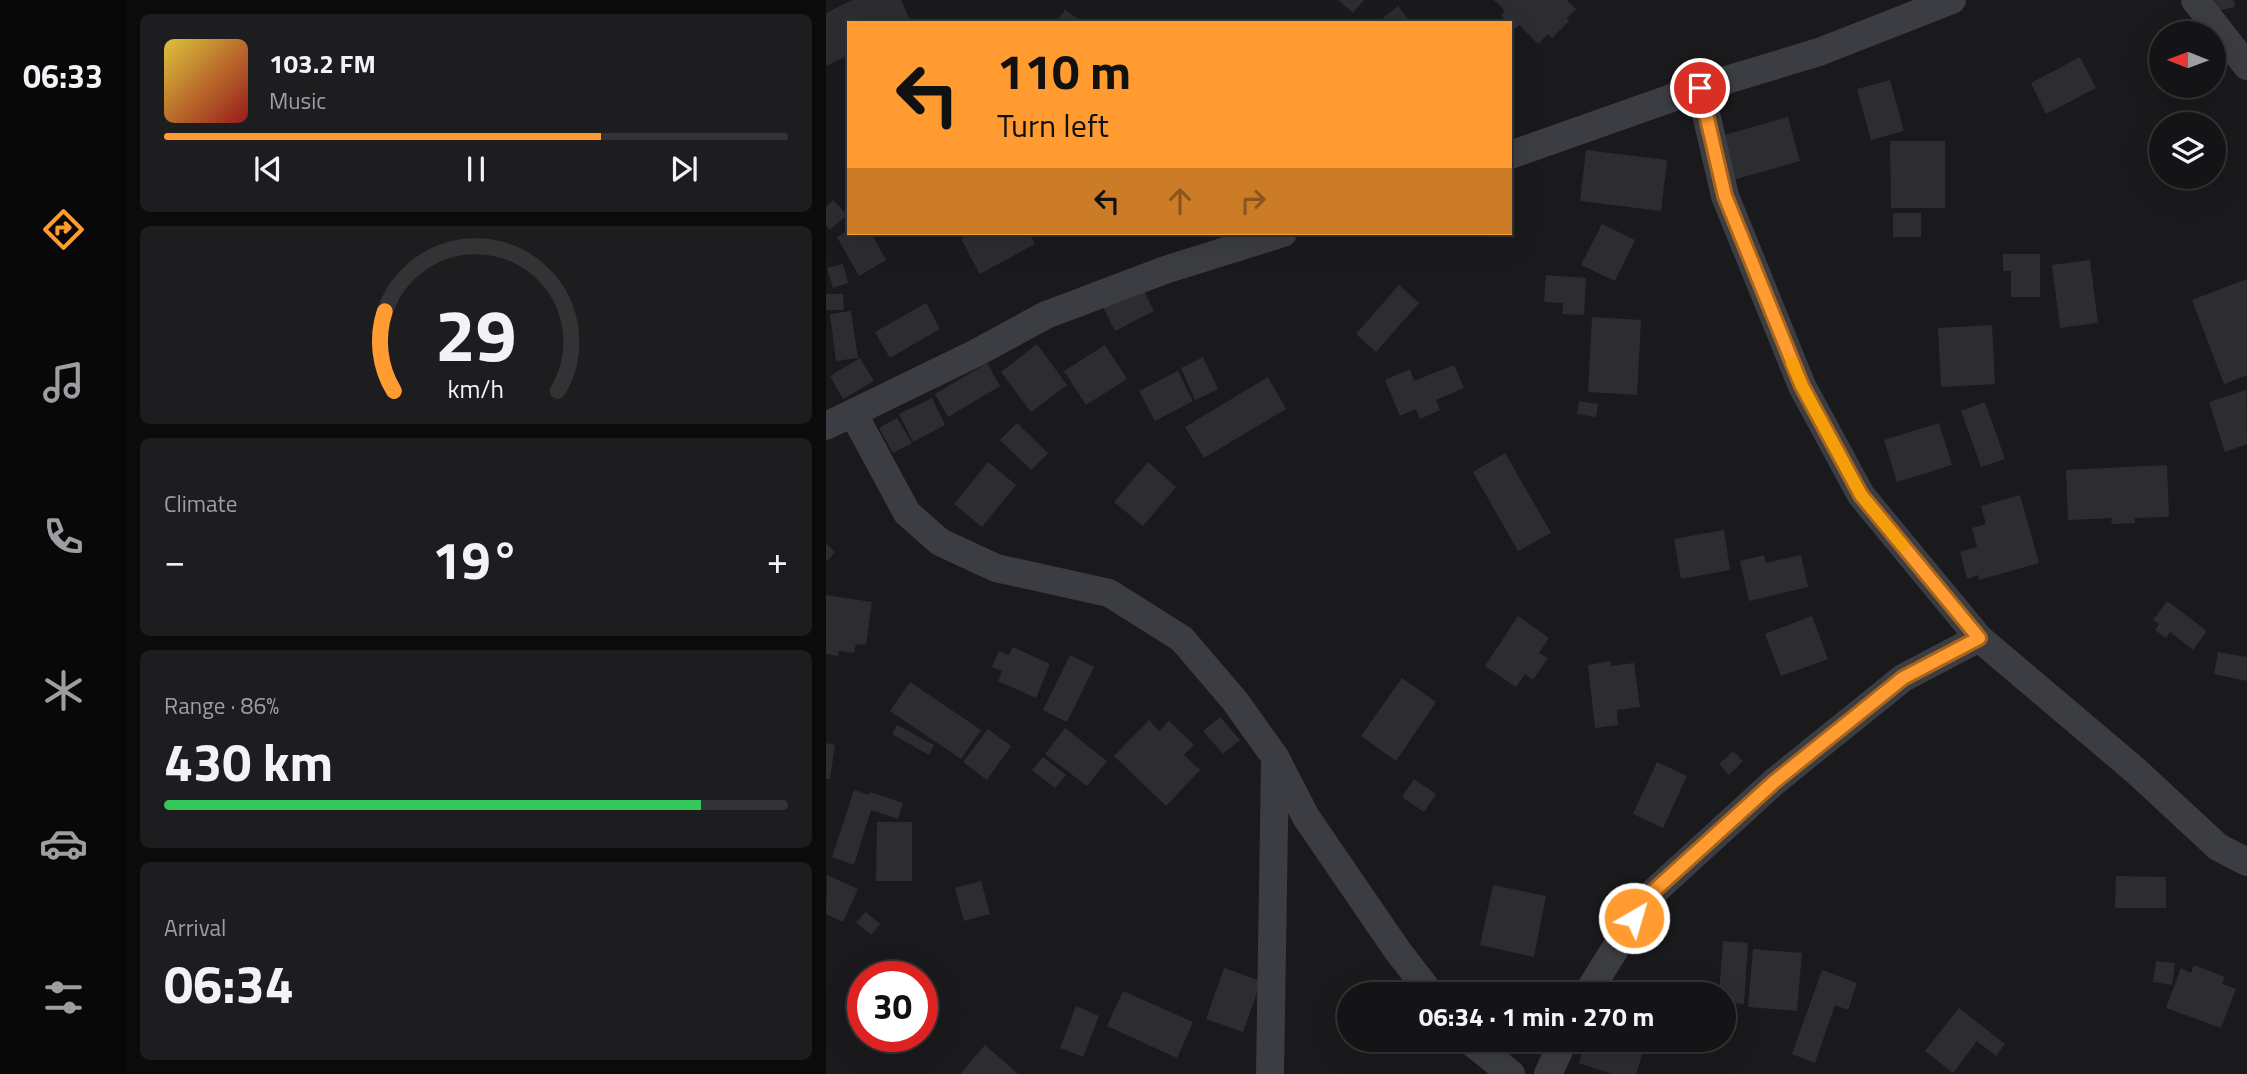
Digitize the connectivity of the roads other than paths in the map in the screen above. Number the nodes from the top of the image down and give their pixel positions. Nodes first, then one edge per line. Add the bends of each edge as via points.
1 (1952, 0) edge
2 (2195, 0) edge
3 (2247, 66) edge
4 (1700, 88) junction
5 (1512, 154) edge
6 (1277, 235) edge
7 (853, 413) junction
8 (826, 426) edge
9 (1979, 638) junction
10 (1275, 757) junction
11 (2247, 862) edge
12 (1422, 982) edge
13 (1594, 982) edge
14 (1484, 1052) edge
15 (1558, 1052) edge
16 (1270, 1074) edge
17 (1511, 1074) edge
18 (1548, 1074) edge

1 - 4 street via 1819,52
2 - 3 street
4 - 5 street
4 - 9 street via 1725,196 1802,386 1861,495
6 - 7 street via 1165,270 1046,315
7 - 8 street
7 - 10 street via 907,513 940,542 996,568 1109,593 1182,639
9 - 11 street via 2218,847
9 - 13 street via 1903,678 1774,782 1646,898
10 - 12 street via 1306,817
10 - 16 street
14 - 17 street
15 - 18 street

